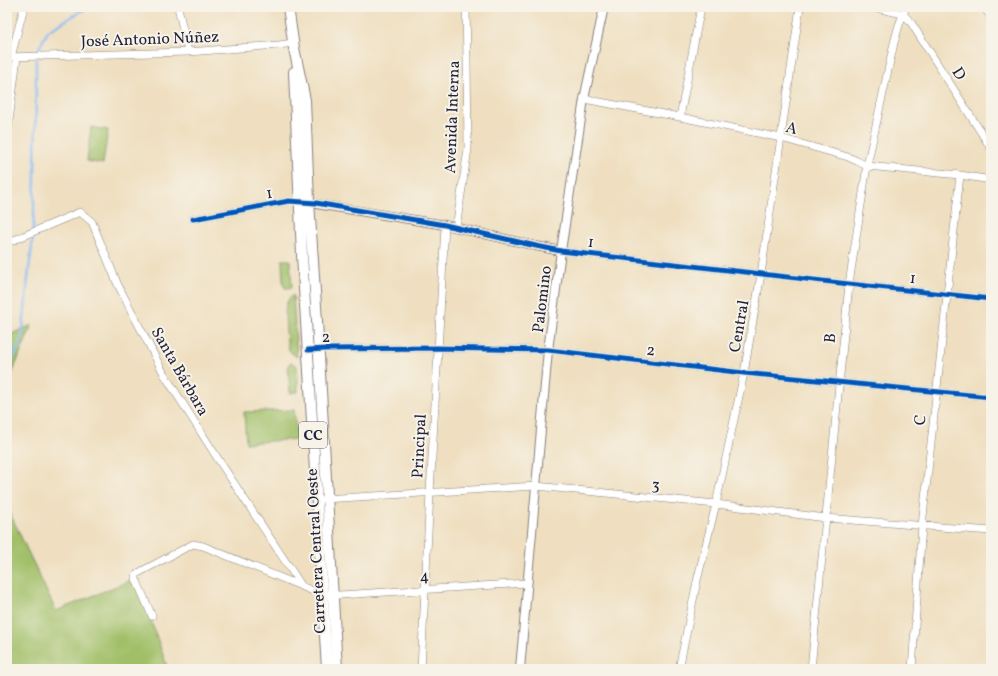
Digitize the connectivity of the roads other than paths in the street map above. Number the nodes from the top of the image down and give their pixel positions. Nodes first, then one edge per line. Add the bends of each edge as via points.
1 (24, 7) edge
2 (178, 7) edge
3 (288, 7) edge
4 (466, 7) edge
5 (604, 7) edge
6 (701, 7) edge
7 (800, 7) edge
8 (871, 7) edge
9 (984, 7) edge
10 (905, 10) edge
11 (991, 17) edge
12 (294, 45) junction
13 (188, 52) junction
14 (12, 57) edge
15 (584, 99) junction
16 (680, 117) junction
17 (7, 137) edge
18 (781, 138) junction
19 (991, 148) edge
20 (867, 166) junction
21 (960, 175) junction
22 (991, 180) edge
23 (304, 202) junction
24 (193, 219) dead end
25 (445, 225) junction
26 (456, 228) junction
27 (7, 243) edge
28 (561, 251) junction
29 (761, 274) junction
30 (848, 284) junction
31 (947, 294) junction
32 (991, 299) edge
33 (437, 348) junction
34 (313, 350) junction
35 (548, 350) junction
36 (744, 373) junction
37 (838, 382) junction
38 (936, 391) junction
39 (991, 397) edge
40 (536, 486) junction
41 (430, 493) junction
42 (322, 499) junction
43 (716, 504) junction
44 (826, 518) junction
45 (922, 526) junction
46 (991, 531) edge
47 (527, 583) junction
48 (301, 585) junction
49 (425, 589) junction
50 (328, 595) junction
51 (152, 616) dead end
52 (327, 669) edge
53 (337, 669) edge
54 (421, 669) edge
55 (520, 669) edge
56 (679, 669) edge
57 (811, 669) edge
58 (912, 669) edge

1 - 14 street
2 - 13 street
3 - 12 main road, Carretera Central Oeste / CC
4 - 26 street, Avenida Interna via 468,149
5 - 15 street, Palomino
6 - 16 street
7 - 18 street, Central
8 - 10 street
9 - 11 street
10 - 19 street, D
10 - 20 street, B via 894,43
12 - 13 street, José Antonio Núñez
12 - 23 main road, Carretera Central Oeste / CC
13 - 14 street, José Antonio Núñez
14 - 17 street
15 - 16 street, A
15 - 28 street, Palomino
16 - 18 street, A
18 - 20 street, A via 848,156
18 - 29 street, Central
20 - 21 street, A
20 - 30 street, B
21 - 22 street, A
21 - 31 street, C
23 - 24 street, 1 via 289,201
23 - 25 street, 1
23 - 34 main road, Carretera Central Oeste / CC
25 - 26 street, 1
25 - 33 street, Principal
26 - 28 street, 1
27 - 48 street, Santa Bárbara via 80,212 92,222 118,285 164,374
28 - 29 street, 1
28 - 35 street, Palomino
29 - 30 street, 1
29 - 36 street, Central
30 - 31 street, 1
30 - 37 street, B
31 - 32 street, 1
31 - 38 street, C
33 - 34 street, 2
33 - 35 street, 2
33 - 41 street, Principal
34 - 42 main road, Carretera Central Oeste / CC
35 - 36 street, 2
35 - 40 street, Palomino
36 - 37 street, 2
36 - 43 street, Central
37 - 38 street, 2
37 - 44 street, B
38 - 39 street, 2
38 - 45 street, C
40 - 41 street, 3
40 - 43 street, 3
40 - 47 street, Palomino
41 - 42 street, 3
41 - 49 street, Principal
42 - 50 main road, Carretera Central Oeste / CC
43 - 44 street, 3
43 - 56 street, Central
44 - 45 street, 3
44 - 57 street, B
45 - 46 street, 3
45 - 58 street, C
47 - 49 street, 4
47 - 55 street, Palomino
48 - 50 street
48 - 51 street via 194,544 136,575
49 - 50 street, 4
49 - 54 street, Principal
50 - 52 main road, Carretera Central Oeste / CC
50 - 53 main road, Carretera Central Oeste / CC

